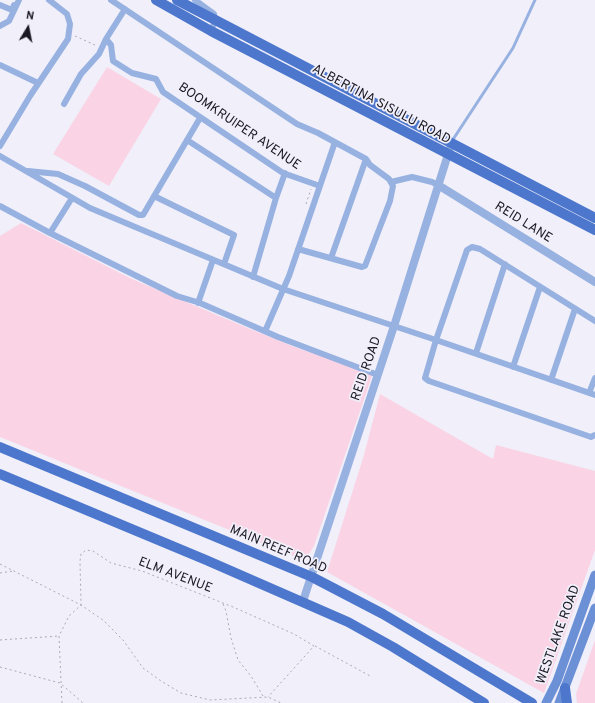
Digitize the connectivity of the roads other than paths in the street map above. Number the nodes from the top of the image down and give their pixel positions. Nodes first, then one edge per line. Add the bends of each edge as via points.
1 (18, 0) edge
2 (49, 0) edge
3 (111, 0) edge
4 (156, 0) edge
5 (177, 0) edge
6 (196, 0) edge
7 (535, 0) edge
8 (0, 5) edge
9 (125, 9) junction
10 (215, 21) junction
11 (0, 26) edge
12 (210, 31) junction
13 (106, 39) junction
14 (0, 65) edge
15 (38, 83) junction
16 (64, 104) dead end
17 (200, 118) junction
18 (187, 140) junction
19 (335, 142) junction
20 (452, 144) junction
21 (0, 146) edge
22 (448, 155) junction
23 (0, 156) edge
24 (366, 159) junction
25 (24, 170) junction
26 (285, 173) junction
27 (391, 182) junction
28 (438, 185) junction
29 (320, 186) junction
30 (154, 196) junction
31 (72, 198) junction
32 (276, 198) junction
33 (0, 206) edge
34 (595, 218) edge
35 (595, 230) edge
36 (50, 233) junction
37 (298, 249) junction
38 (332, 258) junction
39 (213, 260) junction
40 (224, 264) junction
41 (505, 264) junction
42 (253, 277) junction
43 (595, 282) edge
44 (540, 287) junction
45 (283, 289) junction
46 (198, 303) junction
47 (575, 309) junction
48 (595, 321) edge
49 (394, 327) junction
50 (266, 329) dead end
51 (436, 340) junction
52 (476, 354) junction
53 (513, 366) junction
54 (378, 375) junction
55 (595, 378) edge
56 (551, 380) junction
57 (592, 394) edge
58 (595, 435) edge
59 (0, 447) edge
60 (0, 474) edge
61 (595, 575) edge
62 (312, 577) junction
63 (303, 601) junction
64 (595, 608) edge
65 (565, 688) junction
66 (484, 703) edge
67 (532, 703) edge
68 (546, 703) edge
69 (559, 703) edge
70 (567, 703) edge

1 - 8 street via 12,10
1 - 11 street via 9,21
2 - 15 street via 67,14 69,33 68,39
3 - 9 street
4 - 12 main road, ALBERTINA SISULU ROAD
5 - 10 main road, ALBERTINA SISULU ROAD
6 - 10 street via 214,14
7 - 20 lane via 513,48 453,136
9 - 13 street
9 - 19 street via 290,120
10 - 12 street
10 - 20 main road, ALBERTINA SISULU ROAD
12 - 22 main road, ALBERTINA SISULU ROAD
13 - 16 street via 99,54 81,74
13 - 17 street via 111,46 113,61 132,73 156,79 163,92
14 - 15 street
15 - 21 street
17 - 18 street
17 - 26 street
18 - 30 street
18 - 32 street
19 - 24 street
19 - 29 street
20 - 22 street, REID ROAD
20 - 34 main road, ALBERTINA SISULU ROAD
22 - 28 street, REID ROAD
22 - 35 main road, ALBERTINA SISULU ROAD
23 - 25 street
24 - 27 street
24 - 38 street
25 - 30 street via 58,174 139,215 143,215
25 - 31 street
26 - 29 street
26 - 32 street
27 - 28 street via 412,177
27 - 38 street via 393,186 390,201 365,266
28 - 43 street, REID LANE
28 - 49 street, REID ROAD
29 - 37 street
30 - 40 street via 234,235
31 - 36 street
31 - 39 street
32 - 42 street
33 - 36 street
36 - 46 street via 148,283
37 - 38 street
37 - 45 street
39 - 40 street
39 - 46 street
40 - 42 street
41 - 44 street
41 - 51 street via 480,249 472,247 466,250
41 - 52 street
42 - 45 street
44 - 47 street
44 - 53 street
45 - 49 street
45 - 50 street
46 - 54 street
47 - 48 street
47 - 56 street
49 - 51 street
49 - 54 street, REID ROAD
51 - 52 street
51 - 58 street via 425,378 429,381 590,437
52 - 53 street
53 - 56 street
54 - 62 street, REID ROAD
55 - 57 street
56 - 57 street
59 - 62 main road, MAIN REEF ROAD
60 - 63 main road
61 - 68 main road, WESTLAKE ROAD via 557,681
62 - 63 street, REID ROAD
62 - 67 main road, MAIN REEF ROAD via 383,614
63 - 66 main road via 393,647
64 - 65 main road, WESTLAKE ROAD
65 - 69 main road, WESTLAKE ROAD
65 - 70 main road

